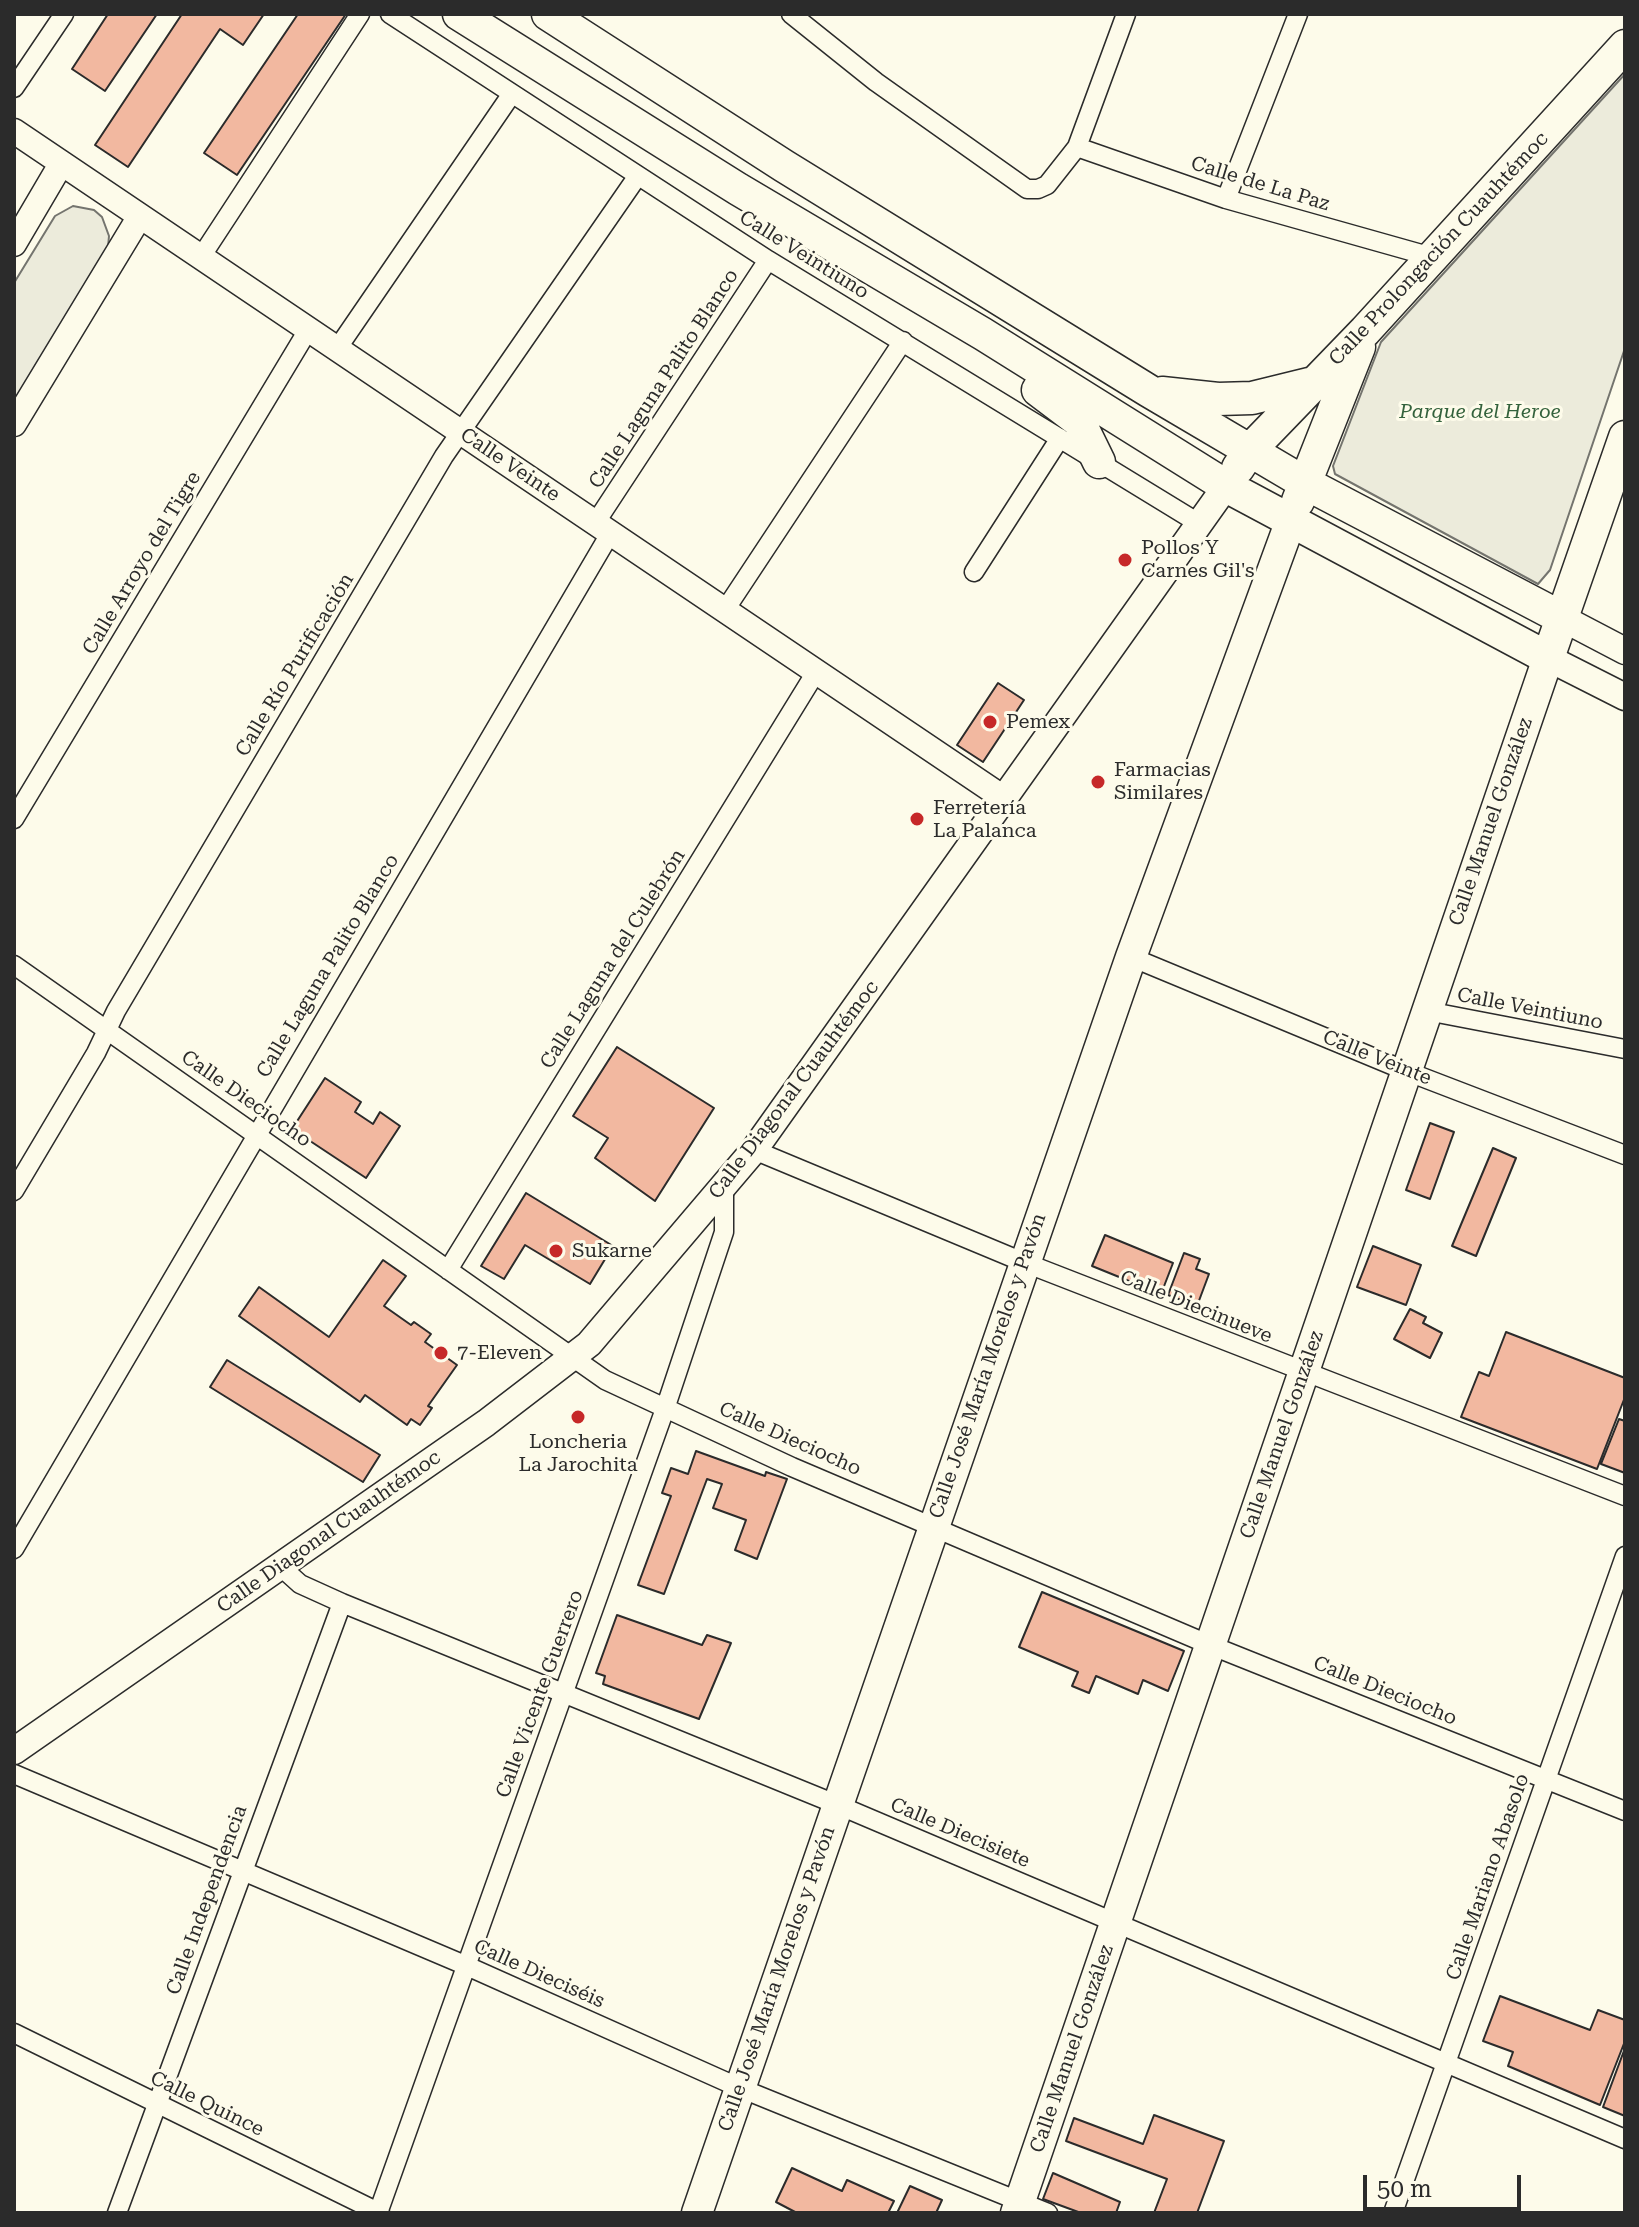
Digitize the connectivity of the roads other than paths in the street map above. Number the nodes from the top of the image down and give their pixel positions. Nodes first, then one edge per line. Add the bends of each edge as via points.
1 (64, 14) edge
2 (360, 14) edge
3 (390, 14) edge
4 (459, 14) edge
5 (548, 14) edge
6 (791, 14) edge
7 (1126, 14) edge
8 (1298, 14) edge
9 (1625, 46) edge
10 (14, 88) edge
11 (511, 95) junction
12 (14, 131) edge
13 (1077, 147) junction
14 (61, 164) junction
15 (637, 177) junction
16 (1226, 199) junction
17 (140, 216) junction
18 (14, 244) edge
19 (201, 257) junction
20 (1432, 257) junction
21 (768, 260) junction
22 (308, 330) junction
23 (1365, 331) junction
24 (983, 334) junction
25 (903, 341) junction
26 (337, 349) junction
27 (1316, 382) junction
28 (1149, 391) junction
29 (14, 424) edge
30 (461, 433) junction
31 (1625, 437) edge
32 (1060, 438) junction
33 (1250, 450) junction
34 (1099, 462) junction
35 (1305, 483) junction
36 (1226, 486) junction
37 (1290, 523) junction
38 (1200, 524) junction
39 (603, 527) junction
40 (974, 572) dead end
41 (725, 610) junction
42 (1562, 618) junction
43 (1625, 651) edge
44 (1548, 658) junction
45 (816, 672) junction
46 (1625, 697) edge
47 (1005, 799) junction
48 (14, 819) edge
49 (1131, 957) junction
50 (14, 965) edge
51 (1427, 1011) junction
52 (107, 1030) junction
53 (1625, 1049) edge
54 (1406, 1071) junction
55 (256, 1132) junction
56 (754, 1150) junction
57 (1625, 1155) edge
58 (724, 1186) junction
59 (14, 1191) edge
60 (1023, 1262) junction
61 (448, 1270) junction
62 (572, 1358) junction
63 (1303, 1373) junction
64 (666, 1406) junction
65 (1625, 1496) edge
66 (933, 1525) junction
67 (14, 1549) edge
68 (1625, 1556) edge
69 (280, 1566) junction
70 (342, 1603) junction
71 (1210, 1645) junction
72 (563, 1695) junction
73 (14, 1751) edge
74 (14, 1774) edge
75 (1545, 1778) junction
76 (838, 1805) junction
77 (1625, 1811) edge
78 (240, 1872) junction
79 (1115, 1922) junction
80 (467, 1966) junction
81 (14, 2033) edge
82 (1447, 2063) junction
83 (740, 2088) junction
84 (156, 2103) junction
85 (1625, 2139) edge
86 (1028, 2209) edge
87 (117, 2213) edge
88 (379, 2213) edge
89 (697, 2213) edge
90 (1393, 2213) edge

1 - 10 street
2 - 19 street
3 - 11 street, Calle Veintiuno
4 - 24 highway
5 - 28 highway
6 - 13 street via 1027,189 1047,185
7 - 13 street
8 - 16 street
9 - 20 highway, Calle Prolongación Cuauhtémoc
11 - 15 street, Calle Veintiuno
11 - 26 street
12 - 14 street, Calle Veinte
13 - 16 street, Calle de La Paz
14 - 17 street, Calle Veinte
14 - 18 street
15 - 21 street, Calle Veintiuno
15 - 30 street, Calle Río Purificación
16 - 20 street, Calle de La Paz
17 - 19 street, Calle Veinte
17 - 29 street
19 - 22 street, Calle Veinte
20 - 23 highway, Calle Prolongación Cuauhtémoc
21 - 25 street, Calle Veintiuno
21 - 39 street, Calle Laguna Palito Blanco
22 - 26 street, Calle Veinte
22 - 48 street, Calle Arroyo del Tigre
23 - 27 highway, Calle Prolongación Cuauhtémoc
23 - 35 highway
24 - 34 highway via 1006,365 1079,421
24 - 36 highway
25 - 32 street, Calle Veintiuno
25 - 41 street
26 - 30 street, Calle Veinte
27 - 28 highway via 1252,398
27 - 33 highway, Calle Prolongación Cuauhtémoc
28 - 33 highway
30 - 39 street, Calle Veinte
30 - 52 street, Calle Río Purificación
31 - 42 highway
32 - 34 street, Calle Veintiuno
32 - 40 street
33 - 35 highway
33 - 36 highway, Calle Prolongación Cuauhtémoc
34 - 38 street, Calle Veintiuno
35 - 37 highway
35 - 42 highway
36 - 37 highway
36 - 38 main road, Calle Diagonal Cuauhtémoc
37 - 44 highway
37 - 49 main road, Calle José María Morelos y Pavón
38 - 47 main road, Calle Diagonal Cuauhtémoc
39 - 41 street, Calle Veinte
39 - 55 street, Calle Laguna Palito Blanco
41 - 45 street, Calle Veinte
42 - 43 main road
42 - 44 highway
44 - 46 main road
44 - 51 main road, Calle Manuel González
45 - 47 street, Calle Veinte
45 - 61 street, Calle Laguna del Culebrón
47 - 56 main road, Calle Diagonal Cuauhtémoc
49 - 54 street, Calle Veinte
49 - 60 main road, Calle José María Morelos y Pavón
50 - 52 street, Calle Dieciocho
51 - 53 street, Calle Veintiuno
51 - 54 main road, Calle Manuel González
52 - 55 street, Calle Dieciocho
52 - 59 street, Calle Río Purificación
54 - 57 street, Calle Veinte
54 - 63 main road, Calle Manuel González
55 - 61 street, Calle Dieciocho
55 - 67 street, Calle Laguna Palito Blanco
56 - 58 main road, Calle Diagonal Cuauhtémoc
56 - 60 street, Calle Diecinueve
58 - 62 main road, Calle Diagonal Cuauhtémoc via 631,1298
58 - 64 street, Calle Vicente Guerrero via 724,1232
60 - 63 street, Calle Diecinueve
60 - 66 main road, Calle José María Morelos y Pavón
61 - 62 street, Calle Dieciocho
62 - 64 street, Calle Dieciocho via 605,1380
62 - 69 main road, Calle Diagonal Cuauhtémoc
63 - 65 street, Calle Diecinueve
63 - 71 main road, Calle Manuel González
64 - 66 street, Calle Dieciocho via 792,1467
64 - 72 street, Calle Vicente Guerrero
66 - 71 street, Calle Dieciocho
66 - 76 main road, Calle José María Morelos y Pavón
68 - 75 street, Calle Mariano Abasolo
69 - 70 street, Calle Diecisiete via 300,1584
69 - 73 main road, Calle Diagonal Cuauhtémoc
70 - 72 street, Calle Diecisiete
70 - 78 street, Calle Independencia
71 - 75 street, Calle Dieciocho
71 - 79 main road, Calle Manuel González
72 - 76 street, Calle Diecisiete
72 - 80 street, Calle Vicente Guerrero
74 - 78 street, Calle Dieciséis
75 - 77 street, Calle Dieciocho
75 - 82 street, Calle Mariano Abasolo
76 - 79 street, Calle Diecisiete
76 - 83 main road, Calle José María Morelos y Pavón
78 - 80 street, Calle Dieciséis
78 - 84 street, Calle Independencia
79 - 82 street, Calle Diecisiete
79 - 86 main road, Calle Manuel González
80 - 83 street, Calle Dieciséis
80 - 88 street, Calle Vicente Guerrero
81 - 84 street, Calle Quince
82 - 85 street, Calle Diecisiete
82 - 90 street, Calle Mariano Abasolo
83 - 86 street, Calle Dieciséis
83 - 89 main road, Calle José María Morelos y Pavón
84 - 87 street, Calle Independencia
84 - 88 street, Calle Quince

